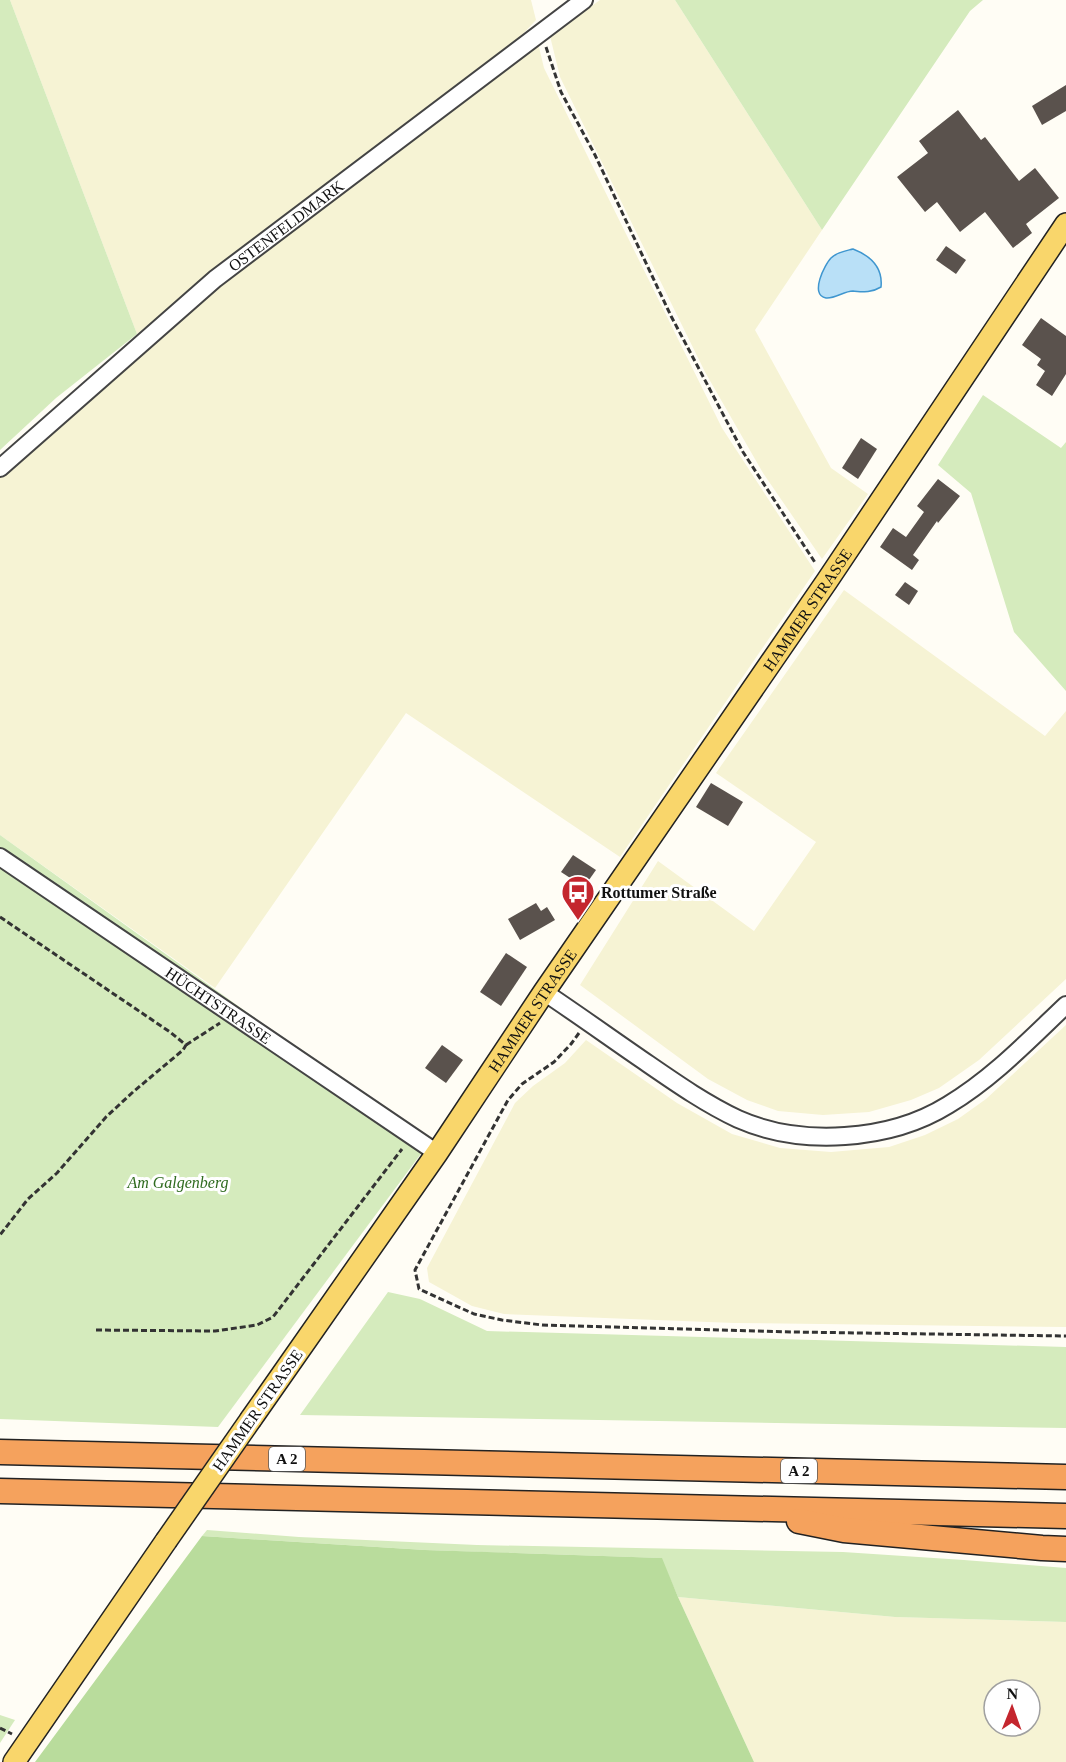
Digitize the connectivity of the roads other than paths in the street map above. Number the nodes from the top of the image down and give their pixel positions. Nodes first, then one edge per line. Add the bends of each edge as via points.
1 (584, 0) edge
2 (1066, 224) edge
3 (0, 468) edge
4 (0, 858) edge
5 (544, 992) junction
6 (1066, 1005) edge
7 (437, 1153) junction
8 (0, 1452) edge
9 (1066, 1469) edge
10 (989, 1475) junction
11 (1066, 1477) edge
12 (0, 1491) edge
13 (731, 1508) junction
14 (1066, 1516) edge
15 (1066, 1549) edge
16 (14, 1762) edge

1 - 3 street, OSTENFELDMARK via 214,279
2 - 5 main road, HAMMER STRASSE
4 - 7 street, HÜCHTSTRASSE
5 - 6 street via 689,1092 739,1119 770,1130 848,1136 884,1131 947,1106 1001,1067
5 - 7 main road, HAMMER STRASSE
7 - 16 main road, HAMMER STRASSE, bridge
8 - 10 highway, A 2
9 - 10 highway
10 - 11 highway, A 2
12 - 13 highway
13 - 14 highway
13 - 15 highway via 844,1530

